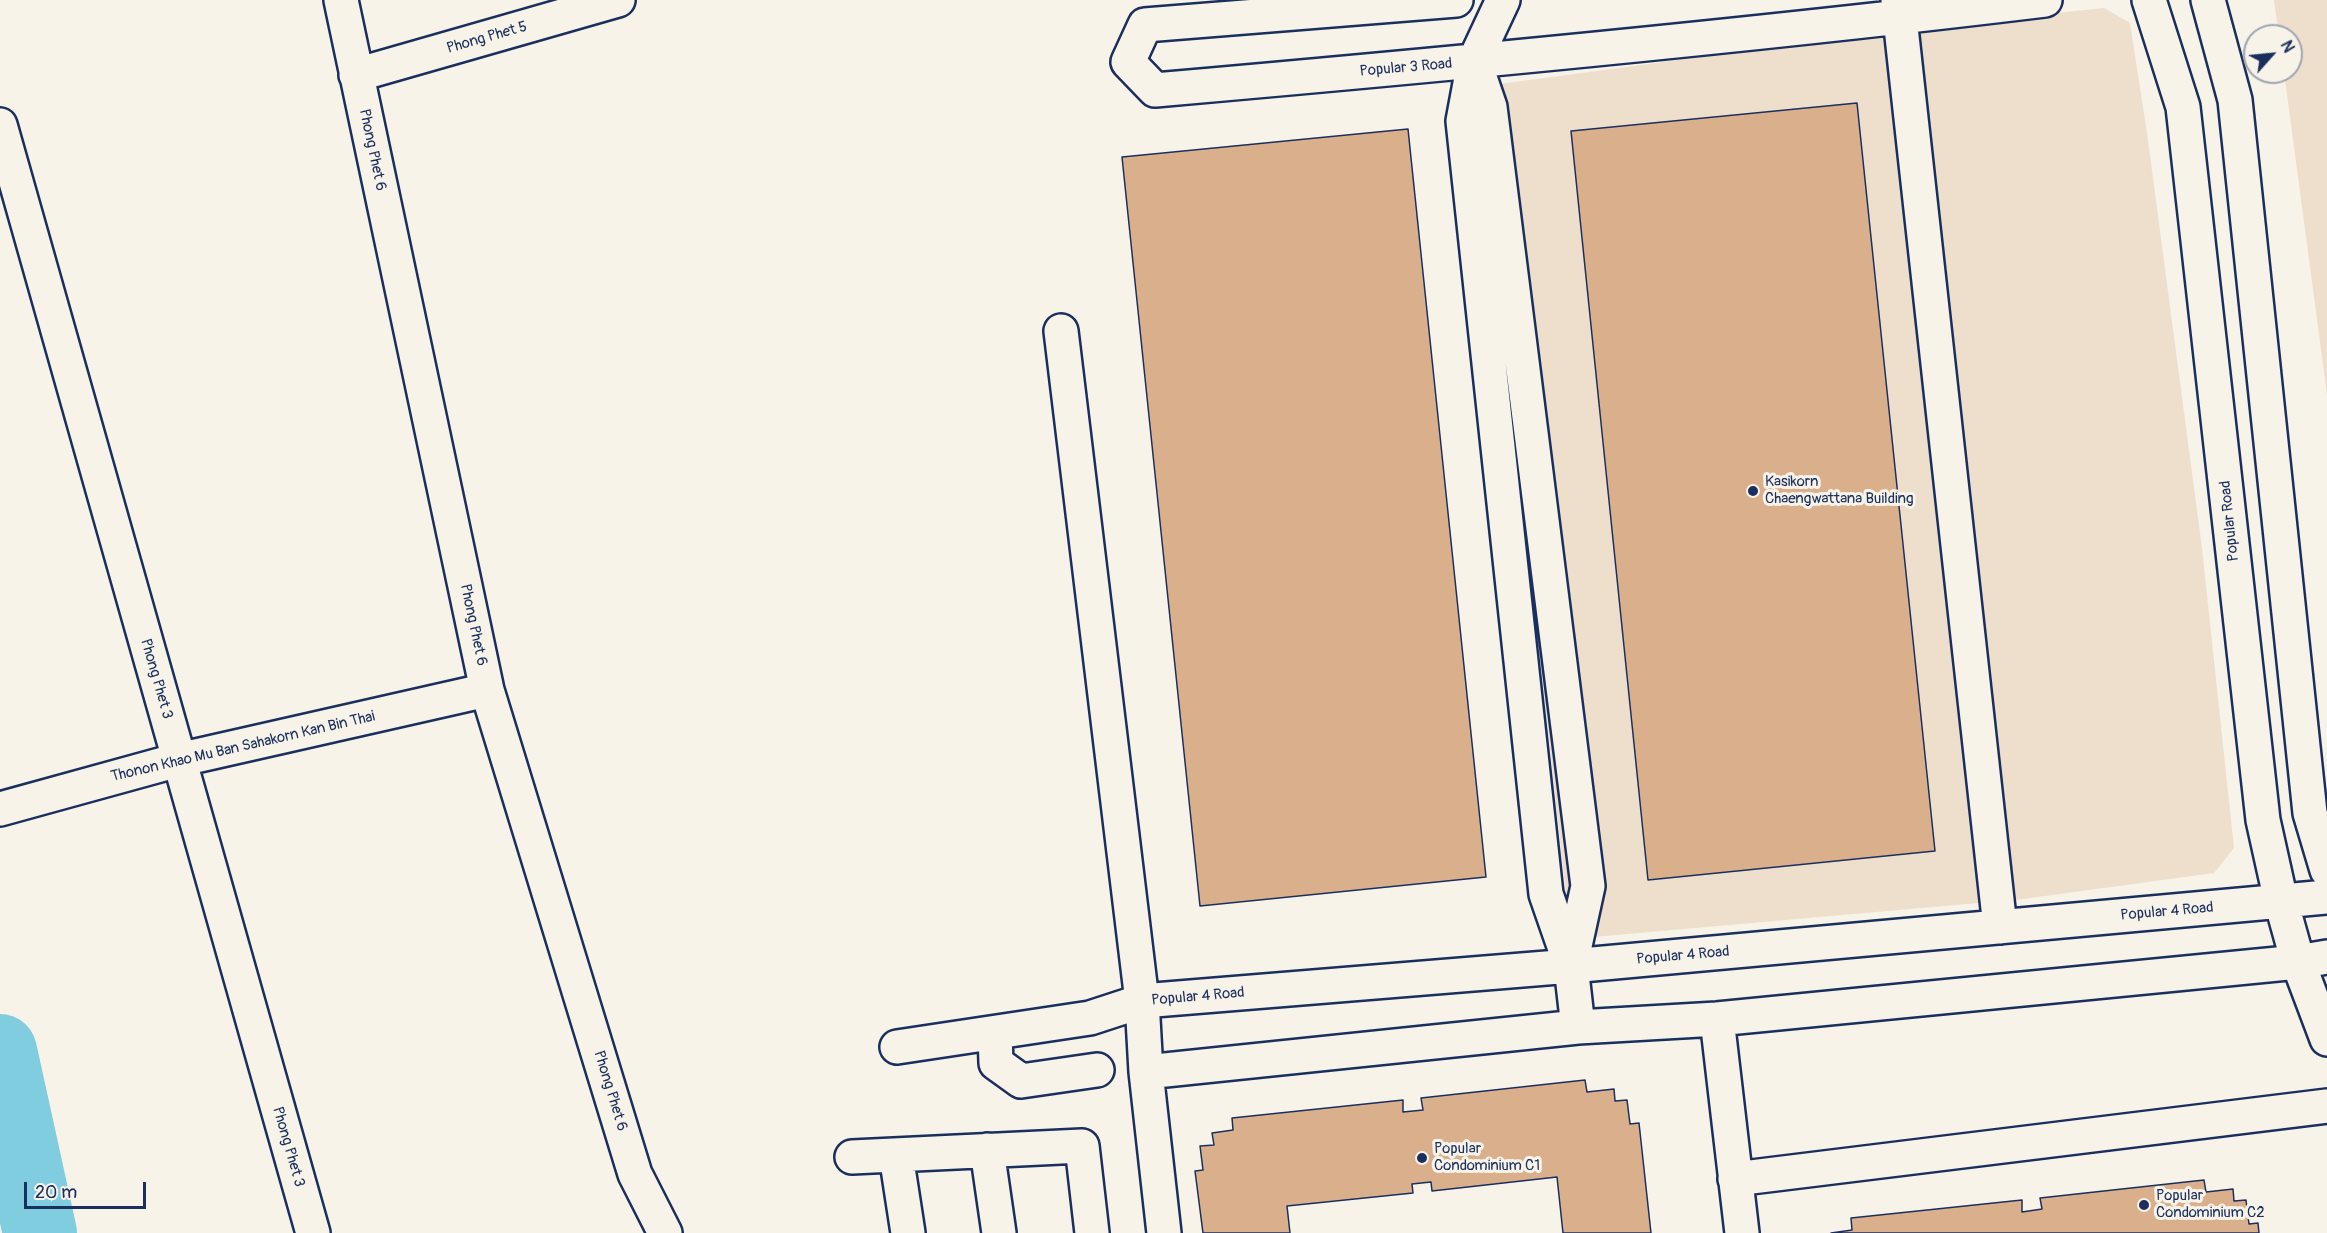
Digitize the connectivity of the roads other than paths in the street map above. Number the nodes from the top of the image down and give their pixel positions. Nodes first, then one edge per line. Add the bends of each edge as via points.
1 (341, 0) edge
2 (618, 0) edge
3 (1456, 0) edge
4 (1503, 0) edge
5 (2045, 0) edge
6 (2149, 0) edge
7 (2208, 0) edge
8 (1899, 9) edge
9 (1474, 62) junction
10 (356, 75) junction
11 (0, 125) edge
12 (1061, 331) dead end
13 (487, 690) junction
14 (178, 760) junction
15 (3, 808) edge
16 (2327, 870) edge
17 (2327, 897) edge
18 (2281, 901) junction
19 (2000, 927) junction
20 (2313, 959) edge
21 (1571, 966) junction
22 (1142, 1001) junction
23 (1716, 1019) junction
24 (1578, 1026) junction
25 (995, 1033) junction
26 (2327, 1039) edge
27 (897, 1047) dead end
28 (1097, 1070) dead end
29 (1146, 1072) junction
30 (2327, 1106) edge
31 (987, 1150) junction
32 (896, 1155) junction
33 (852, 1157) dead end
34 (1735, 1179) junction
35 (312, 1233) edge
36 (665, 1233) edge
37 (908, 1233) edge
38 (999, 1233) edge
39 (1092, 1233) edge
40 (1164, 1233) edge
41 (1742, 1233) edge

1 - 10 street, Phong Phet 6
2 - 10 street, Phong Phet 5
3 - 9 street, Popular 3 Road via 1145,25 1128,62 1155,90
4 - 9 street
5 - 8 street, Popular 3 Road
6 - 18 street, Popular Road via 2183,107 2263,820
7 - 16 street via 2235,100 2310,813
8 - 9 street, Popular 3 Road
8 - 19 street
9 - 21 street via 1490,106 1588,886
10 - 13 street, Phong Phet 6
11 - 14 street, Phong Phet 3
12 - 22 street
13 - 14 street, Thonon Khao Mu Ban Sahakorn Kan Bin Thai
13 - 36 street, Phong Phet 6 via 635,1174
14 - 15 street, Thonon Khao Mu Ban Sahakorn Kan Bin Thai
14 - 35 street, Phong Phet 3
17 - 18 street, Popular 4 Road
18 - 19 street, Popular 4 Road
18 - 20 street, Popular Road
19 - 21 street, Popular 4 Road
20 - 23 street
20 - 26 street, Popular Road
21 - 22 street, Popular 4 Road
21 - 24 street
22 - 25 street via 1090,1018
22 - 29 street, Popular 4 Road
23 - 24 street
23 - 34 street
24 - 29 street
25 - 27 street
25 - 28 street via 996,1063 1021,1081
29 - 40 street, Popular 4 Road
30 - 34 street
31 - 32 street
31 - 38 street
31 - 39 street via 1082,1146
32 - 33 street
32 - 37 street
34 - 41 street

